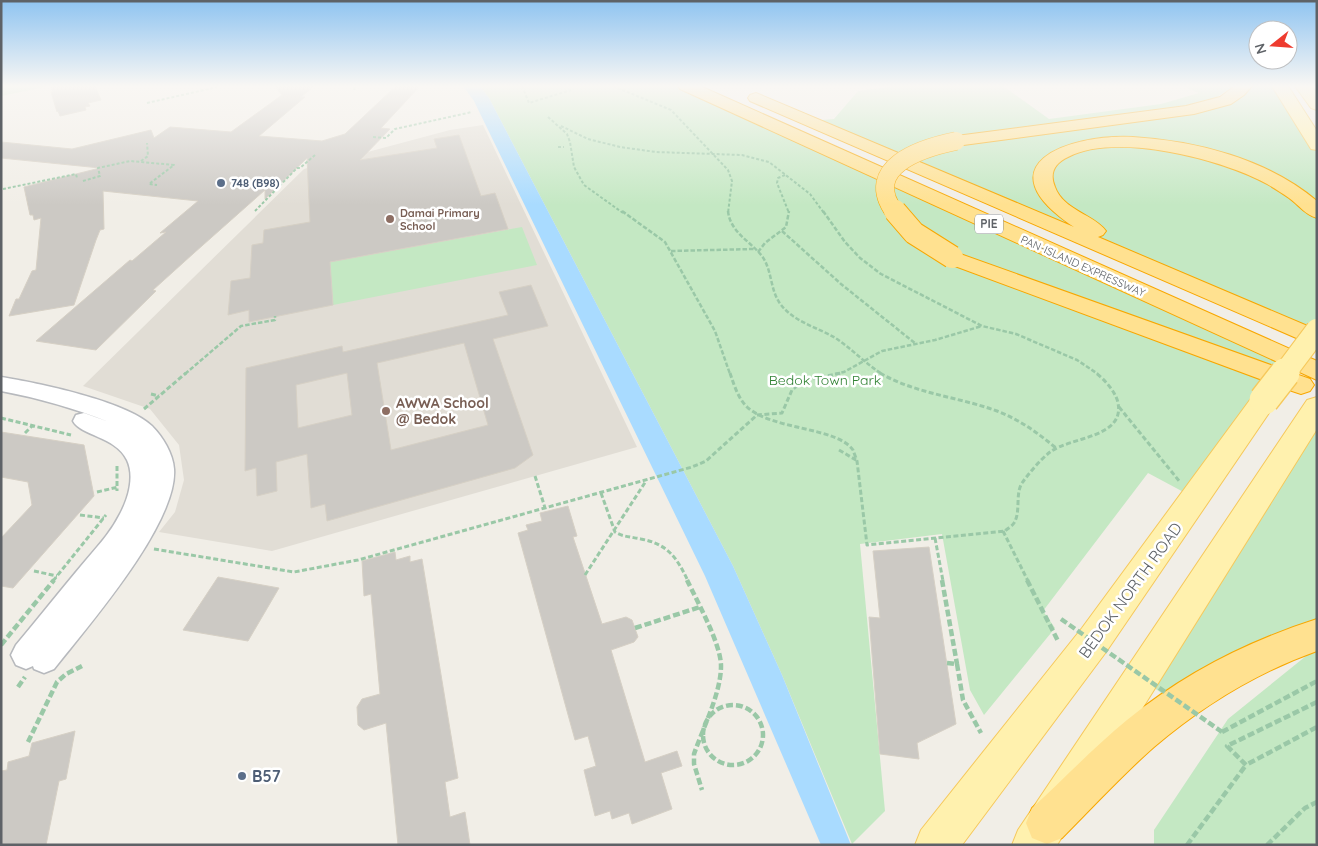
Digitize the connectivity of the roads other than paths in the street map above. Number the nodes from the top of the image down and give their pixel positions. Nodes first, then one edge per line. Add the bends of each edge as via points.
1 (773, 125) edge
2 (822, 125) edge
3 (1075, 125) edge
4 (1305, 125) edge
5 (1317, 145) edge
6 (1317, 212) edge
7 (1259, 314) junction
8 (1317, 330) edge
9 (1317, 339) edge
10 (1317, 371) edge
11 (1, 384) edge
12 (1, 399) edge
13 (1314, 406) edge
14 (1317, 635) edge
15 (1040, 834) edge
16 (936, 845) edge

1 - 10 highway, PAN-ISLAND EXPRESSWAY / PIE
2 - 7 highway, PAN-ISLAND EXPRESSWAY / PIE
3 - 13 highway, bridge via 956,141 922,150 901,161 890,172 887,187 890,205 903,222 927,243 952,257
4 - 5 main road
6 - 7 highway via 1290,190 1248,168 1170,146 1124,142 1092,144 1059,153 1047,165 1044,177 1048,191 1080,221
7 - 9 highway, PAN-ISLAND EXPRESSWAY / PIE
8 - 16 main road, BEDOK NORTH ROAD, bridge via 1094,640
11 - 12 street via 43,393 122,418 144,432 157,451 162,476 153,510 138,538 91,600 35,657 122,534 139,499 142,474 136,453 116,433 67,415
13 - 15 main road
14 - 15 highway via 1278,648 1240,667 1178,705 1140,734

